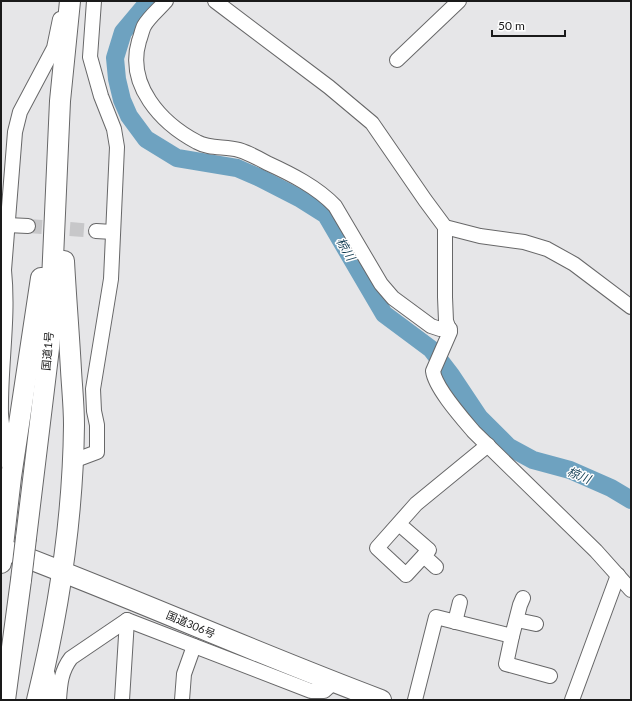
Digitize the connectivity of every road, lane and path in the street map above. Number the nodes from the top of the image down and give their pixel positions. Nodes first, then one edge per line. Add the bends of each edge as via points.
1 (62, 1) edge
2 (70, 1) edge
3 (94, 1) edge
4 (166, 1) edge
5 (215, 1) edge
6 (459, 1) edge
7 (397, 60) dead end
8 (57, 174) junction
9 (7, 225) junction
10 (28, 226) tunnel mouth
11 (445, 227) junction
12 (96, 231) tunnel mouth
13 (112, 232) junction
14 (631, 307) edge
15 (449, 333) junction
16 (488, 445) junction
17 (73, 461) junction
18 (11, 477) junction
19 (399, 524) junction
20 (1, 553) edge
21 (424, 556) junction
22 (436, 567) dead end
23 (62, 571) junction
24 (618, 575) junction
25 (631, 590) edge
26 (523, 598) dead end
27 (460, 602) dead end
28 (127, 620) junction
29 (517, 620) junction
30 (455, 622) junction
31 (536, 624) dead end
32 (512, 636) junction
33 (194, 646) junction
34 (48, 657) junction
35 (550, 676) dead end
36 (334, 682) junction
37 (378, 699) edge
38 (5, 700) edge
39 (37, 700) edge
40 (48, 700) edge
41 (59, 700) edge
42 (122, 700) edge
43 (182, 700) edge
44 (414, 700) edge
45 (572, 700) edge

1 - 9 street via 54,48 20,112
2 - 8 highway, 国道1号 via 60,101
3 - 13 street via 90,57 114,129 117,147
4 - 15 street via 144,27 136,62 142,90 163,118 200,144 239,150 256,157 326,197 335,206 381,284 393,298 431,326
5 - 11 street via 372,123
6 - 7 street
8 - 17 highway via 62,215 74,423
8 - 18 highway
8 - 38 highway, 国道1号, bridge via 49,348
9 - 10 street
9 - 18 street via 1,415
11 - 14 street via 547,249 574,264
11 - 15 street via 445,297
12 - 13 street
13 - 17 street via 111,278 93,389 97,452
15 - 16 street via 433,371 433,377 460,415
16 - 19 street via 416,504
16 - 24 street
17 - 23 highway via 70,512
18 - 20 highway
19 - 21 street via 429,550
19 - 21 street via 377,548 406,575
20 - 23 highway, 国道306号
21 - 22 street
23 - 34 highway
23 - 36 highway, 国道306号
24 - 25 street
24 - 45 street
26 - 29 street
27 - 30 street
28 - 33 street
28 - 41 street via 71,658 61,678
28 - 42 street
29 - 31 street
29 - 32 street
30 - 32 street
30 - 44 street via 436,618
32 - 35 street via 506,664
33 - 36 street via 311,691 324,691
33 - 43 street via 184,674
34 - 39 highway
34 - 40 street
36 - 37 highway, 国道306号

